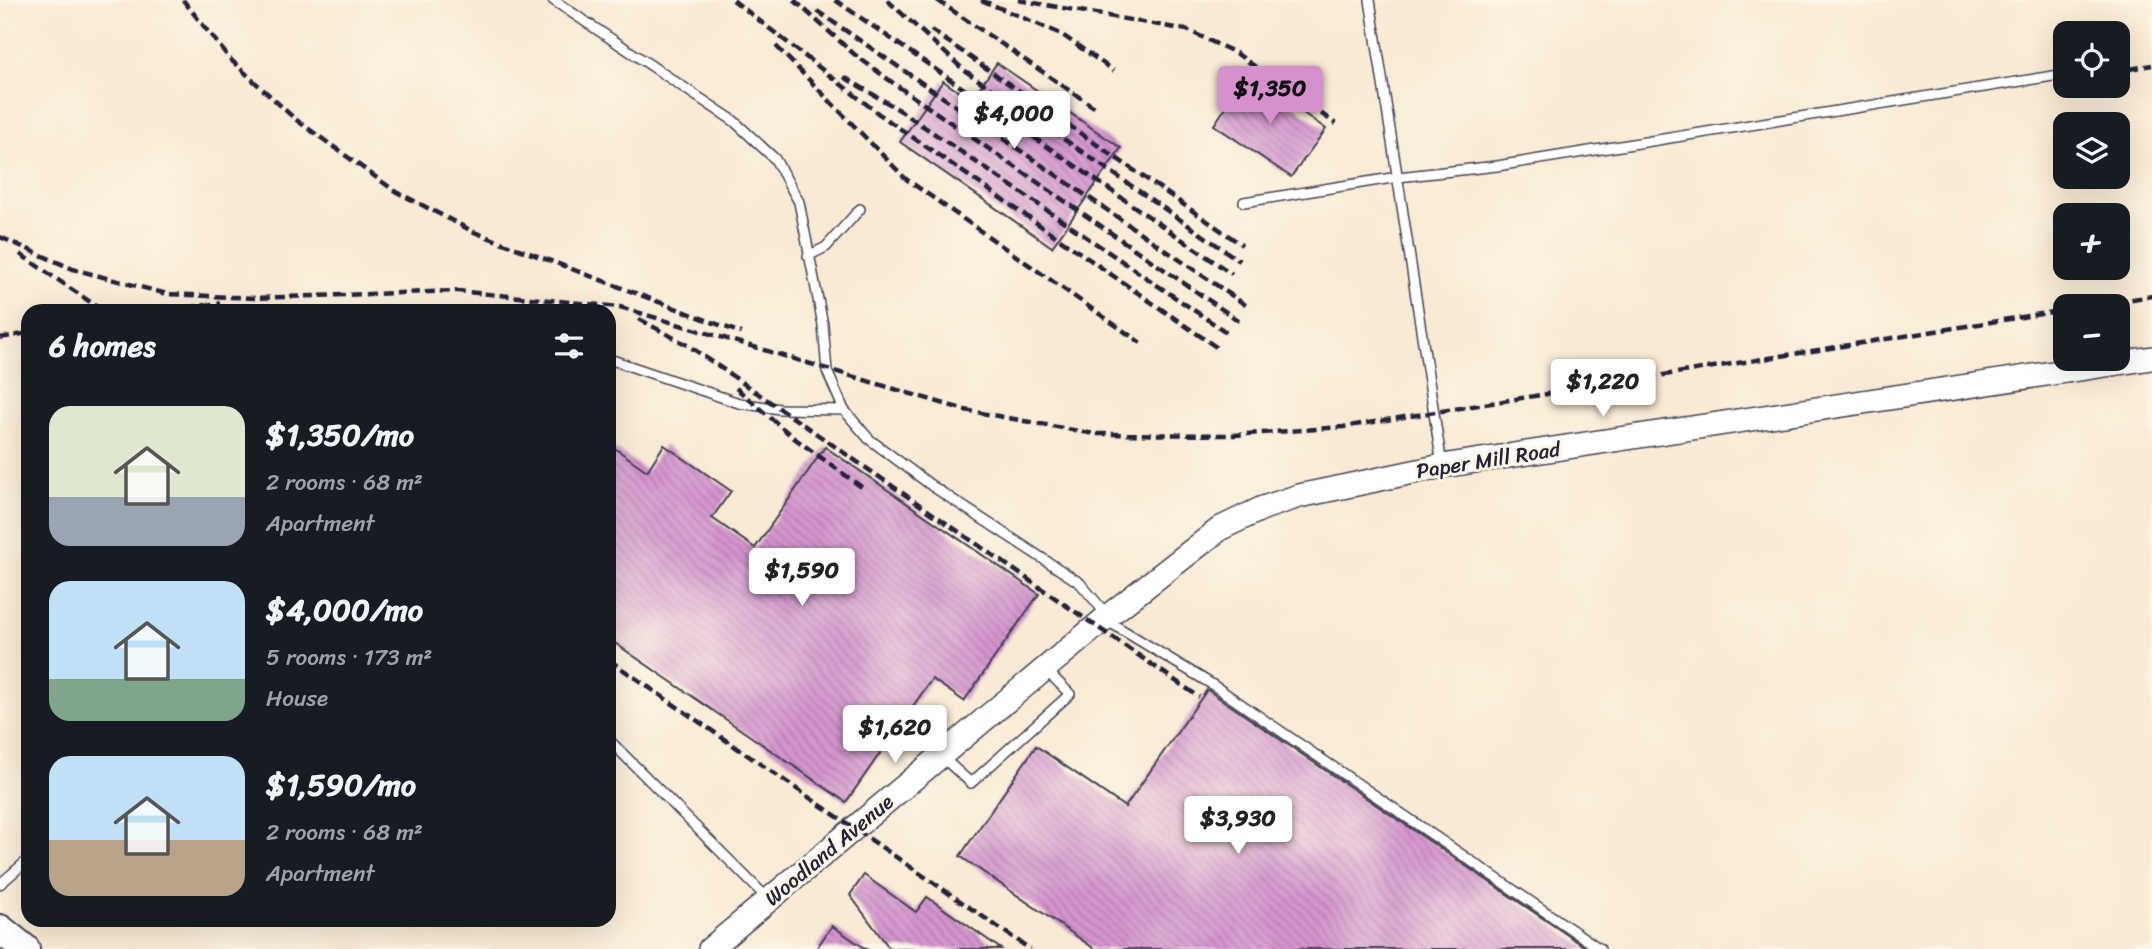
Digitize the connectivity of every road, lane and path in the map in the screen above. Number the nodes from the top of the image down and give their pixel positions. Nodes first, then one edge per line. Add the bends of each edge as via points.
1 (553, 0) edge
2 (1370, 0) edge
3 (2053, 76) edge
4 (1398, 177) junction
5 (1244, 202) dead end
6 (860, 209) dead end
7 (808, 256) junction
8 (2152, 358) edge
9 (616, 361) edge
10 (844, 410) junction
11 (1443, 466) junction
12 (1106, 618) junction
13 (1045, 669) junction
14 (616, 747) edge
15 (940, 756) junction
16 (21, 866) edge
17 (0, 884) edge
18 (769, 900) junction
19 (0, 929) edge
20 (24, 949) edge
21 (710, 949) edge
22 (1600, 949) edge

1 - 7 lane via 758,141 790,182 799,202
2 - 4 lane
3 - 4 lane via 1497,166
4 - 5 lane
4 - 11 lane
6 - 7 lane via 826,247
7 - 10 lane via 823,325 827,371
8 - 11 street, Paper Mill Road
9 - 10 lane via 739,404
10 - 12 lane via 869,439 932,486 1080,583
11 - 12 street, Paper Mill Road via 1299,496 1263,508 1221,528
12 - 13 street, Woodland Avenue
12 - 22 lane via 1213,685
13 - 15 street, Woodland Avenue
13 - 15 lane via 1070,694 971,783
14 - 18 lane
15 - 18 street, Woodland Avenue
16 - 17 lane
18 - 21 street, Woodland Avenue
19 - 20 main road

